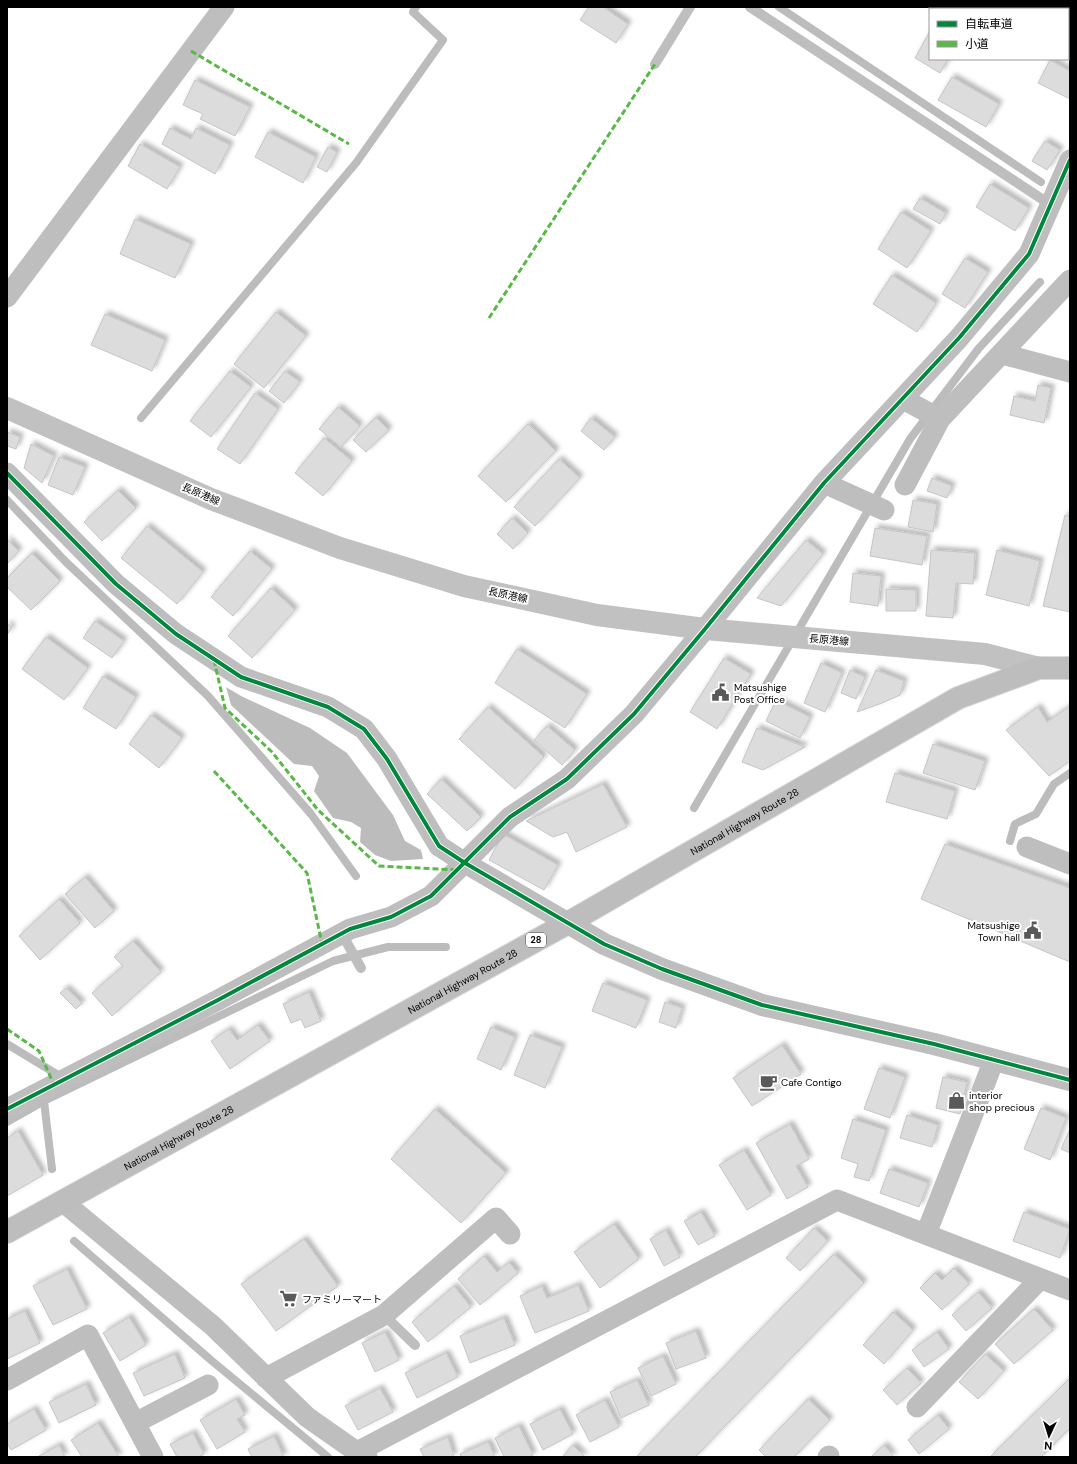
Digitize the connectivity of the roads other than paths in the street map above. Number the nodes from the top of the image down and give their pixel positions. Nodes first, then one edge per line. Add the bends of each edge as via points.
1 (224, 7) edge
2 (690, 7) edge
3 (750, 7) edge
4 (655, 64) dead end
5 (1070, 160) edge
6 (1050, 205) junction
7 (1070, 280) edge
8 (7, 297) edge
9 (1002, 354) junction
10 (1070, 372) edge
11 (903, 399) junction
12 (7, 408) edge
13 (940, 419) junction
14 (7, 473) edge
15 (824, 483) junction
16 (906, 485) dead end
17 (884, 510) dead end
18 (706, 629) junction
19 (1039, 668) junction
20 (1070, 668) edge
21 (1027, 847) dead end
22 (465, 863) junction
23 (1070, 864) edge
24 (568, 923) junction
25 (342, 934) junction
26 (361, 968) dead end
27 (994, 1060) junction
28 (1070, 1080) edge
29 (7, 1109) edge
30 (62, 1201) junction
31 (7, 1232) edge
32 (510, 1234) dead end
33 (926, 1234) junction
34 (1040, 1279) junction
35 (1070, 1290) edge
36 (384, 1315) junction
37 (415, 1345) dead end
38 (266, 1378) junction
39 (7, 1380) edge
40 (208, 1385) dead end
41 (917, 1407) dead end
42 (135, 1423) junction
43 (353, 1453) edge
44 (153, 1457) edge

1 - 8 street
2 - 4 lane
3 - 6 lane
5 - 6 street
6 - 11 street via 1029,254 959,338
7 - 9 street
9 - 10 street
9 - 13 street
11 - 13 street
11 - 15 street
12 - 18 main road, 長原港線 via 211,499 347,550 464,586 597,615
13 - 16 street
14 - 22 street via 116,584 176,634 241,677 328,707 364,728 387,759 439,846
15 - 17 street
15 - 18 street
18 - 19 main road, 長原港線 via 985,654
18 - 22 street via 634,714 567,779 510,817
19 - 20 highway, National Highway Route 28 / 28
19 - 24 highway, National Highway Route 28 / 28 via 958,698
21 - 23 street
22 - 24 street
22 - 25 street via 431,896 391,917 350,929
24 - 27 street via 604,944 662,969 762,1005
24 - 30 highway, National Highway Route 28 / 28
25 - 26 lane
25 - 29 street
27 - 28 street
27 - 33 street
30 - 31 highway, National Highway Route 28 / 28
30 - 38 street via 213,1326
32 - 36 street via 496,1218
33 - 34 street
33 - 43 street via 837,1200
34 - 35 street
34 - 41 street
36 - 37 lane
36 - 38 street
38 - 43 street via 307,1417
39 - 42 street via 88,1335
40 - 42 street
42 - 44 street

